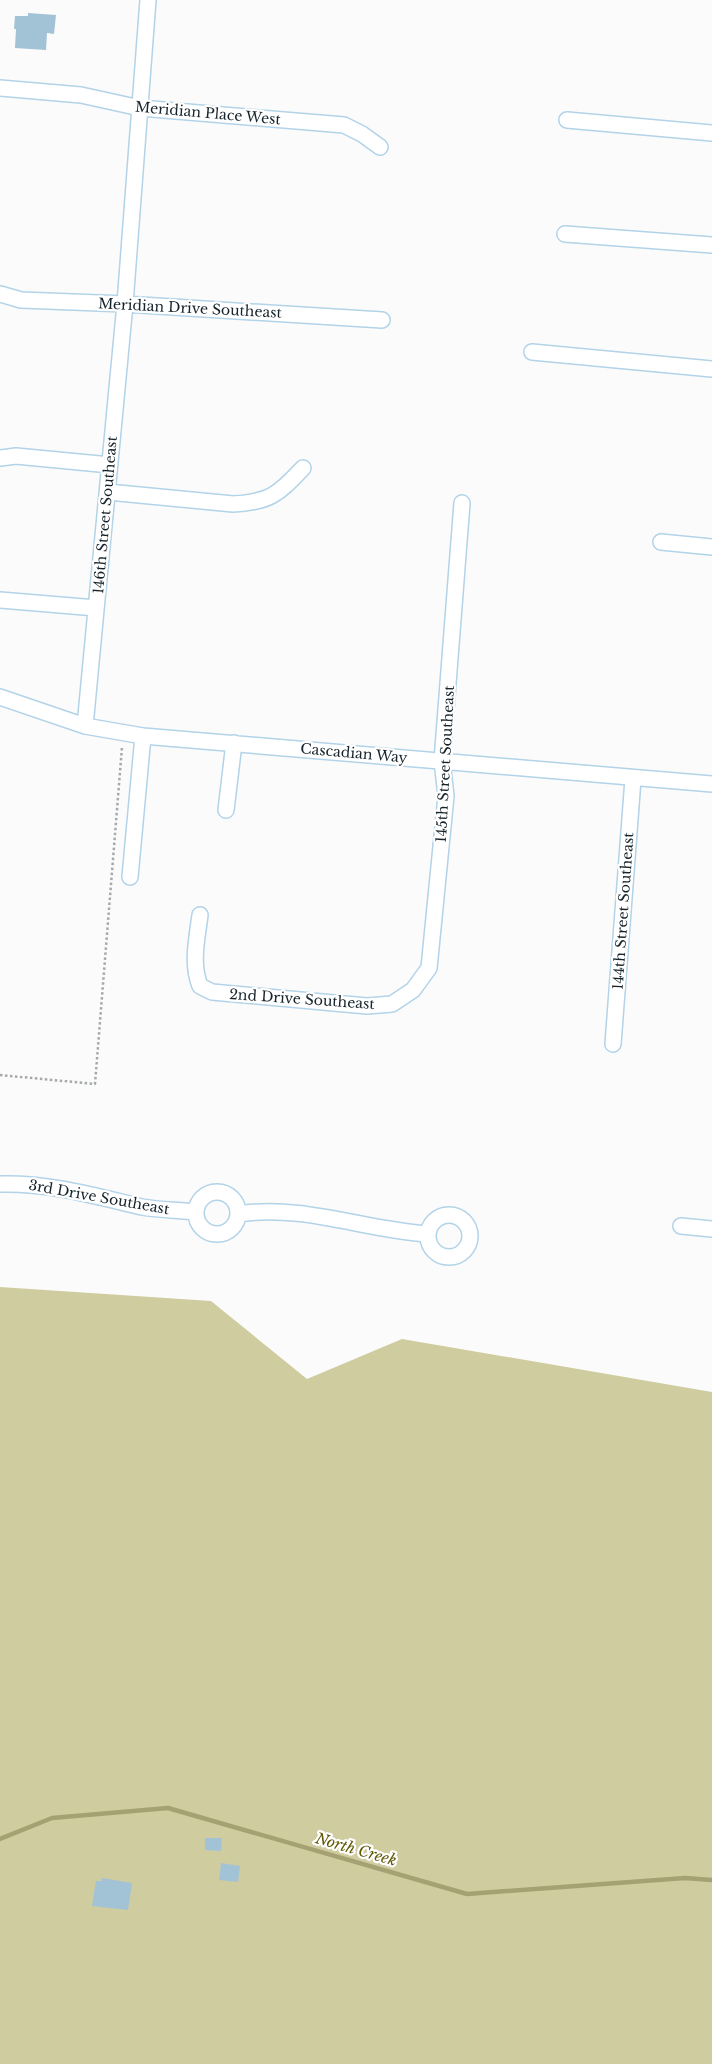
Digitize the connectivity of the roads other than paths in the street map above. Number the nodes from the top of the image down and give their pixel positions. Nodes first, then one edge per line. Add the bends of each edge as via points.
1 (148, 0) edge
2 (0, 88) edge
3 (140, 108) junction
4 (567, 120) dead end
5 (712, 133) edge
6 (380, 147) dead end
7 (565, 234) dead end
8 (712, 245) edge
9 (0, 294) edge
10 (125, 304) junction
11 (382, 320) dead end
12 (532, 352) dead end
13 (712, 369) edge
14 (0, 458) edge
15 (110, 465) junction
16 (303, 468) dead end
17 (108, 492) junction
18 (462, 503) dead end
19 (661, 542) dead end
20 (712, 547) edge
21 (0, 600) edge
22 (96, 608) junction
23 (0, 697) edge
24 (85, 726) junction
25 (143, 736) junction
26 (234, 743) junction
27 (442, 761) junction
28 (632, 779) junction
29 (712, 784) edge
30 (226, 810) dead end
31 (130, 876) dead end
32 (200, 915) dead end
33 (413, 990) joint
34 (613, 1044) dead end
35 (1, 1182) edge
36 (196, 1212) junction
37 (238, 1214) junction
38 (681, 1226) dead end
39 (712, 1229) edge
40 (428, 1234) dead end

1 - 3 street, 146th Street Southeast
2 - 3 street, Meridian Place West via 81,94
3 - 6 street, Meridian Place West via 344,125
3 - 10 street, 146th Street Southeast
4 - 5 street
7 - 8 street
9 - 10 street, Meridian Drive Southeast via 21,300
10 - 11 street, Meridian Drive Southeast
10 - 15 street, 146th Street Southeast
12 - 13 street
14 - 15 street via 16,456
15 - 17 street, 146th Street Southeast
16 - 17 street via 282,490 251,503
17 - 22 street, 146th Street Southeast
18 - 27 street, 145th Street Southeast
19 - 20 street
21 - 22 street
22 - 24 street, 146th Street Southeast
23 - 24 street, Cascadian Way
24 - 25 street, Cascadian Way
25 - 26 street, Cascadian Way
25 - 31 street
26 - 27 street, Cascadian Way
26 - 30 street
27 - 28 street, Cascadian Way
27 - 33 street, 145th Street Southeast via 446,796 429,968
28 - 29 street, Cascadian Way
28 - 34 street, 144th Street Southeast
32 - 33 street, 2nd Drive Southeast via 196,974 200,986 212,992 367,1006 392,1004
35 - 36 street, 3rd Drive Southeast via 50,1187 144,1207
36 - 37 street via 201,1200 212,1192 218,1192 230,1197
36 - 37 street via 200,1226 219,1234 232,1228
37 - 40 street via 278,1210
38 - 39 street

